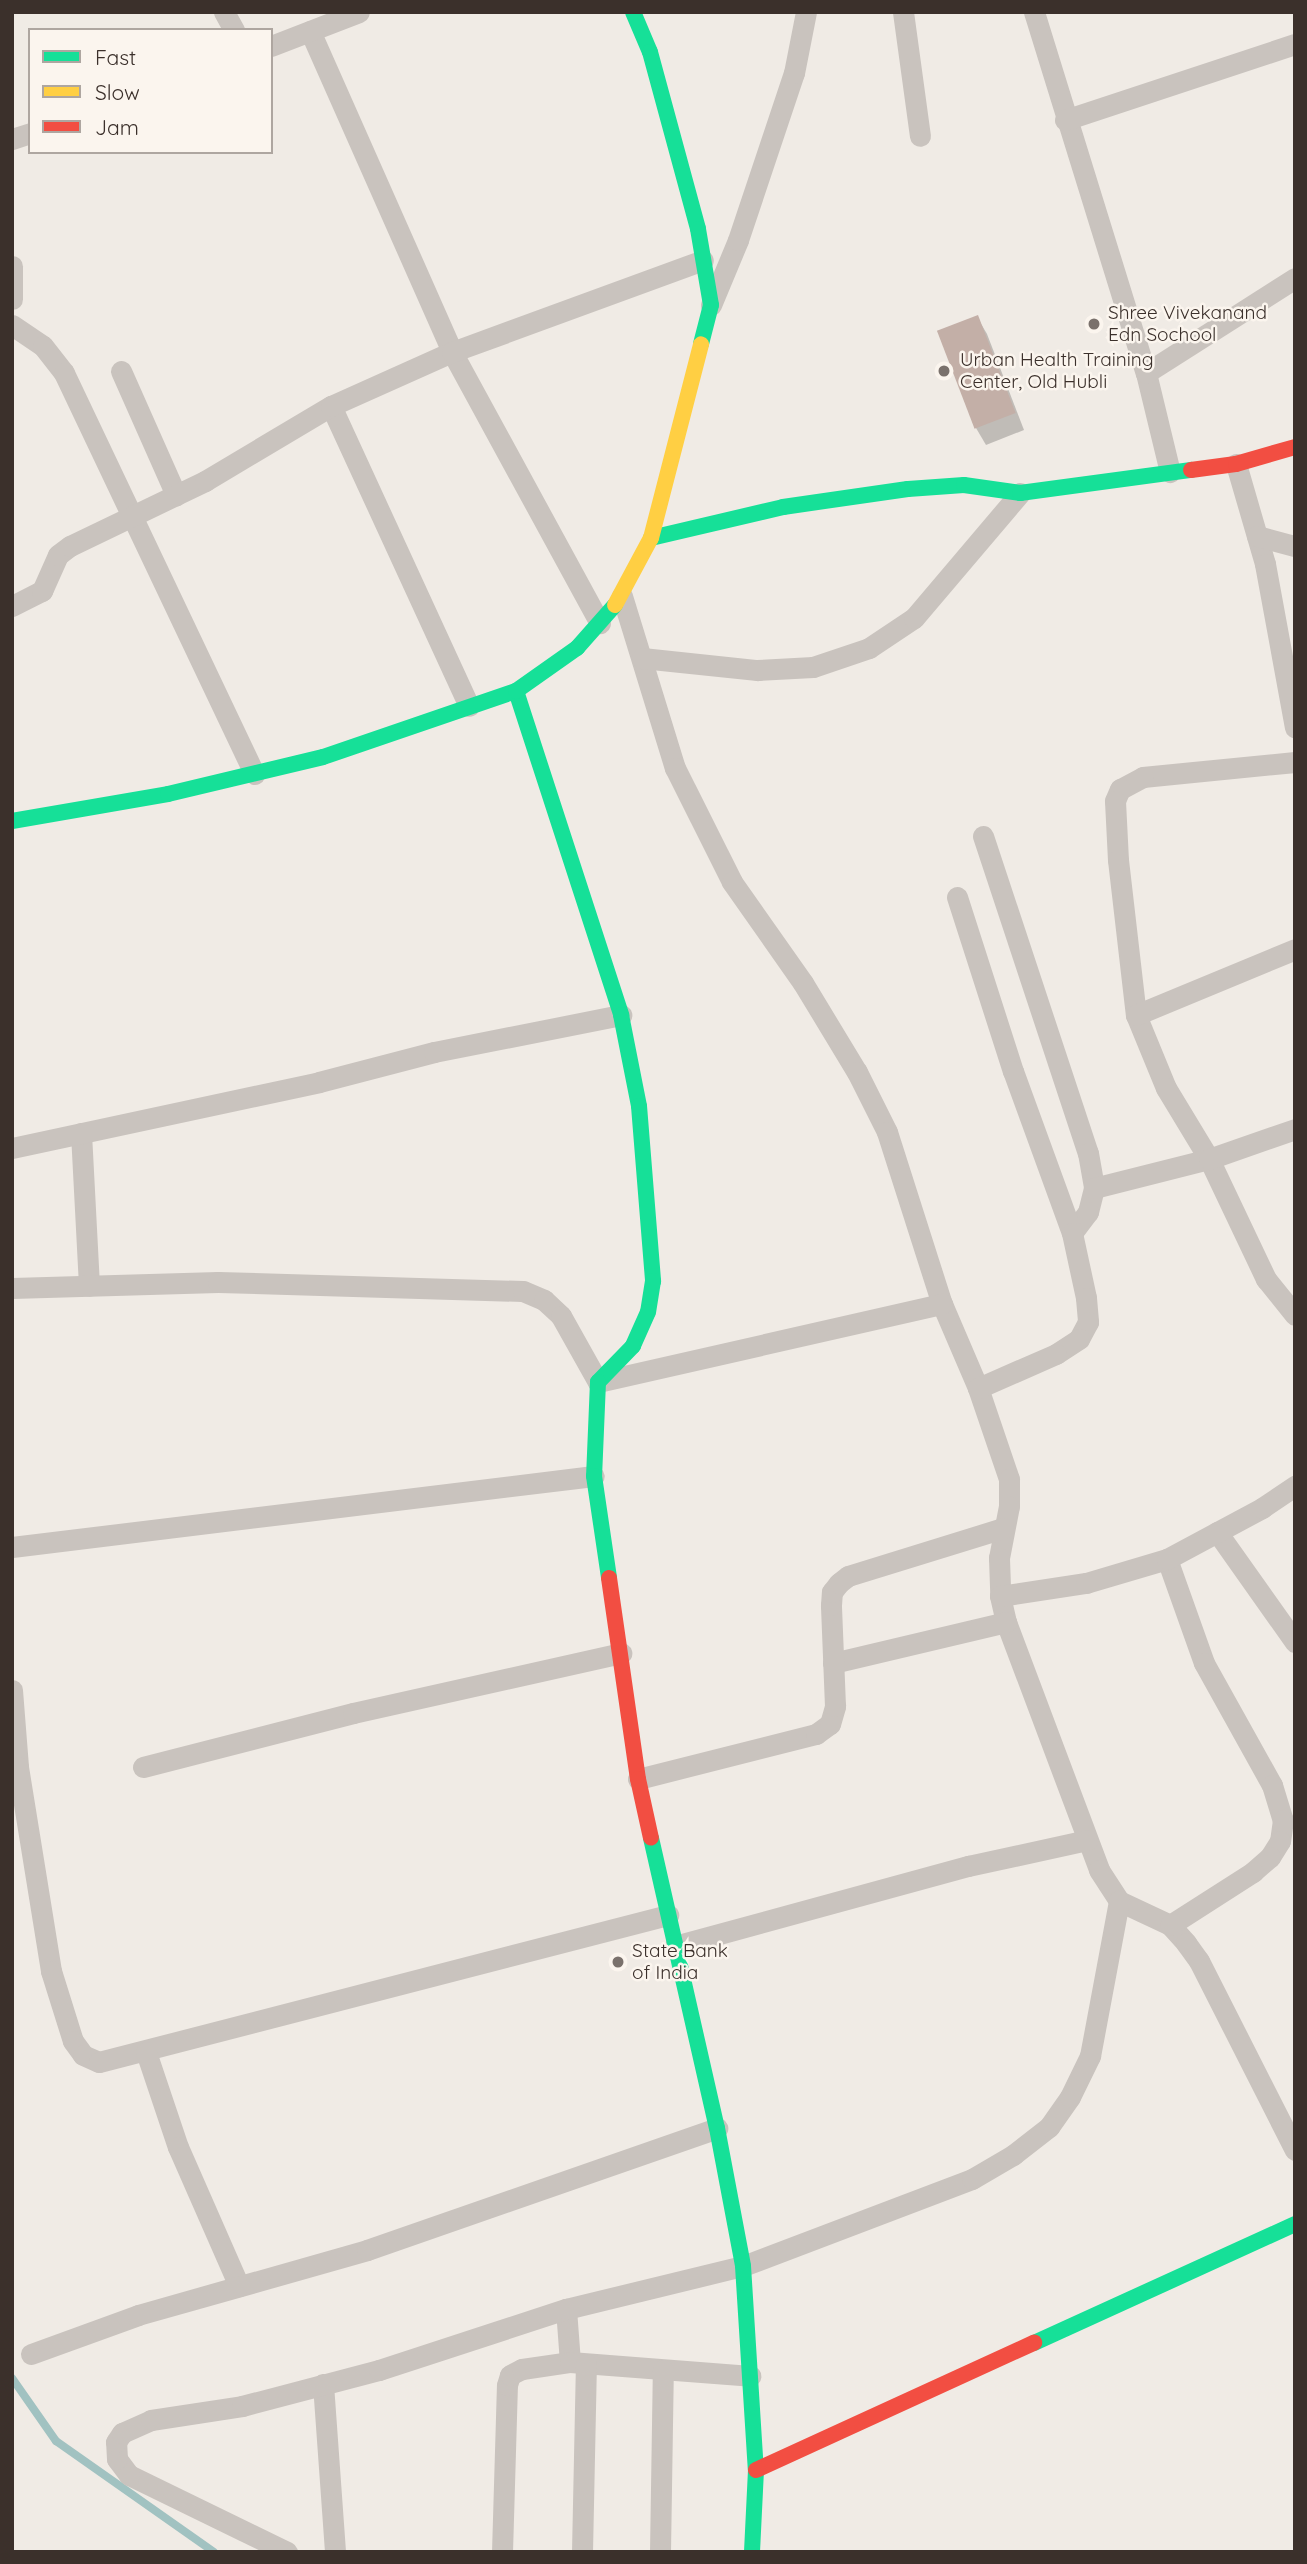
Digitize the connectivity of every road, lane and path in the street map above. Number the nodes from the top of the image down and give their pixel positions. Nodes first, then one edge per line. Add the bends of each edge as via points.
1 (224, 12) edge
2 (359, 12) edge
3 (633, 12) edge
4 (806, 12) edge
5 (902, 12) edge
6 (1034, 12) edge
7 (232, 28) edge
8 (310, 31) junction
9 (1295, 44) edge
10 (273, 45) edge
11 (1065, 120) junction
12 (920, 136) dead end
13 (704, 260) junction
14 (12, 266) edge
15 (1295, 278) edge
16 (12, 299) edge
17 (711, 305) junction
18 (12, 325) edge
19 (452, 352) junction
20 (121, 371) dead end
21 (1146, 373) junction
22 (331, 406) junction
23 (1295, 447) edge
24 (1236, 464) junction
25 (1170, 472) junction
26 (1020, 493) junction
27 (176, 495) junction
28 (134, 516) junction
29 (1257, 536) junction
30 (651, 538) junction
31 (1295, 546) edge
32 (622, 596) junction
33 (12, 606) edge
34 (600, 624) junction
35 (642, 658) junction
36 (516, 691) junction
37 (469, 706) junction
38 (1295, 727) edge
39 (1295, 762) edge
40 (254, 774) junction
41 (12, 821) edge
42 (983, 836) dead end
43 (957, 897) dead end
44 (1295, 949) edge
45 (621, 1015) junction
46 (1136, 1015) junction
47 (1295, 1129) edge
48 (81, 1133) junction
49 (12, 1148) edge
50 (1209, 1159) junction
51 (1094, 1188) junction
52 (1072, 1233) junction
53 (89, 1286) junction
54 (12, 1288) edge
55 (942, 1304) junction
56 (1295, 1315) edge
57 (598, 1382) junction
58 (978, 1388) junction
59 (594, 1476) junction
60 (1295, 1486) edge
61 (1003, 1528) junction
62 (1216, 1532) junction
63 (12, 1547) edge
64 (1167, 1559) junction
65 (1000, 1596) junction
66 (1006, 1622) junction
67 (1295, 1642) edge
68 (621, 1653) junction
69 (833, 1663) junction
70 (12, 1690) edge
71 (15, 1768) edge
72 (143, 1768) dead end
73 (638, 1779) junction
74 (1087, 1840) junction
75 (1119, 1901) junction
76 (668, 1915) junction
77 (1170, 1925) junction
78 (675, 1946) junction
79 (146, 2052) junction
80 (717, 2128) junction
81 (1295, 2150) edge
82 (1295, 2224) edge
83 (743, 2266) junction
84 (239, 2286) junction
85 (566, 2309) junction
86 (31, 2354) dead end
87 (578, 2363) junction
88 (663, 2370) junction
89 (750, 2376) junction
90 (323, 2384) junction
91 (756, 2470) junction
92 (287, 2552) edge
93 (335, 2552) edge
94 (502, 2552) edge
95 (582, 2552) edge
96 (660, 2552) edge
97 (752, 2552) edge

1 - 7 street
2 - 8 street
3 - 13 main road via 650,52
4 - 17 street via 794,73 738,240
5 - 12 street
6 - 11 street
8 - 10 street
8 - 19 street
9 - 11 street
11 - 21 street
13 - 17 main road
13 - 19 street
14 - 16 street
15 - 21 street
17 - 30 main road
18 - 28 street via 43,346 64,373
19 - 22 street
19 - 34 street
20 - 27 street
21 - 25 street
22 - 27 street
22 - 37 street
23 - 24 main road
24 - 25 main road
24 - 29 street
25 - 26 main road
26 - 30 main road via 964,485 908,489 783,507
26 - 35 street via 914,618 869,648 813,667 757,670
27 - 28 street
28 - 33 street via 58,555 42,591
28 - 40 street
29 - 31 street
29 - 38 street
30 - 32 main road
32 - 34 main road
32 - 35 street
34 - 36 main road via 577,648
35 - 55 street via 675,768 732,883 803,983 887,1132
36 - 37 main road
36 - 45 main road
37 - 40 main road via 323,757
39 - 46 street via 1143,777 1120,789 1115,801 1118,860
40 - 41 main road
42 - 51 street via 1088,1153
43 - 52 street
44 - 46 street
45 - 48 street via 434,1052 319,1082
45 - 57 main road via 639,1105 653,1281 648,1312 633,1346
46 - 50 street via 1166,1088
47 - 50 street
48 - 49 street
48 - 53 street
50 - 51 street
50 - 56 street via 1266,1279
51 - 52 street via 1088,1212
52 - 58 street via 1088,1322 1079,1339
53 - 54 street
53 - 57 street via 218,1282 523,1291 544,1300 561,1316
55 - 57 street
55 - 58 street
57 - 59 main road
58 - 61 street via 1009,1479
59 - 63 street
59 - 68 main road
60 - 62 street
61 - 65 street
61 - 69 street via 848,1576 839,1583 832,1592 831,1605
62 - 64 street
62 - 67 street
64 - 65 street via 1086,1583
64 - 77 street via 1204,1663 1267,1775 1283,1820 1280,1841 1270,1857
65 - 66 street
66 - 69 street
66 - 74 street
68 - 72 street via 353,1713
68 - 73 main road
69 - 73 street via 835,1706 830,1724 816,1734
70 - 71 street
71 - 79 street via 51,1970 72,2041 83,2055 99,2062
73 - 76 main road
74 - 75 street
74 - 78 street via 968,1866
75 - 77 street
75 - 83 street via 1090,2056 1049,2127 972,2179
76 - 78 main road
76 - 79 street
77 - 81 street via 1199,1961
78 - 80 main road
79 - 84 street via 178,2147
80 - 83 main road
80 - 84 street via 368,2250
82 - 91 main road
83 - 85 street
83 - 89 main road
84 - 86 street via 138,2315
85 - 87 street
85 - 90 street
87 - 88 street
87 - 94 street via 522,2369 510,2375
87 - 95 street
88 - 89 street
88 - 96 street
89 - 91 main road
90 - 92 street via 242,2406 151,2420 131,2427 116,2442 117,2459 130,2475
90 - 93 street
91 - 97 main road

